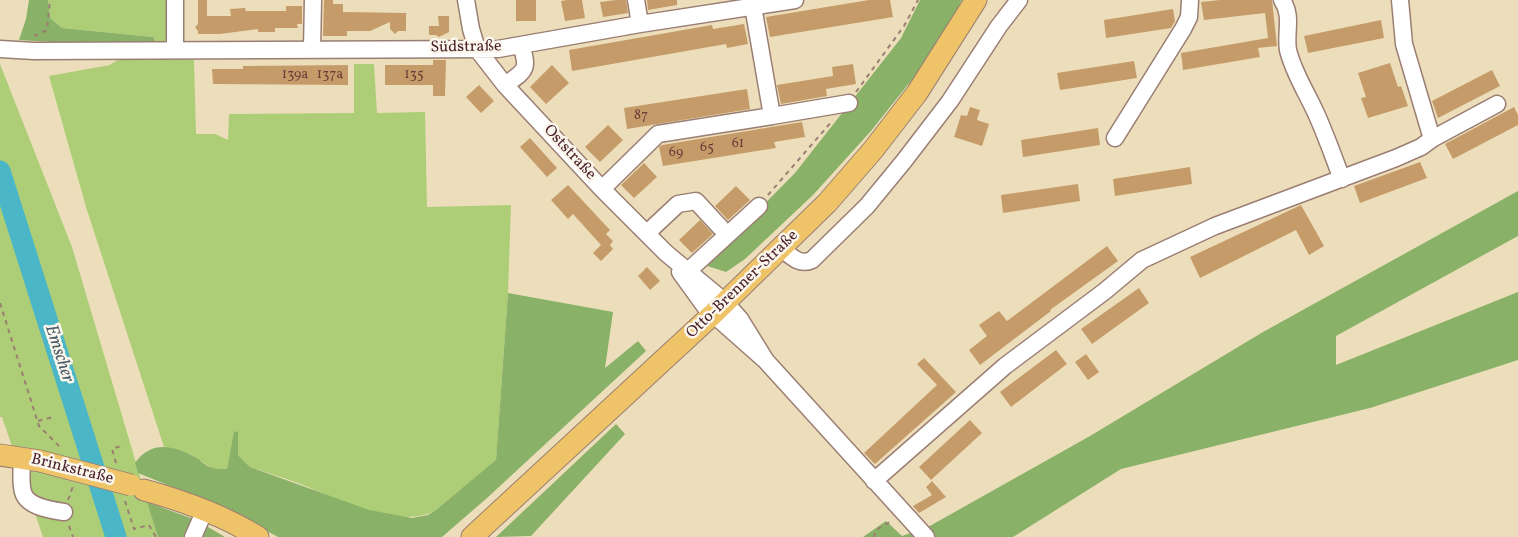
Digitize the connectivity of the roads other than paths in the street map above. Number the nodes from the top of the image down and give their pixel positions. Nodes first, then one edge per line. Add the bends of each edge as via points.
1 (175, 0) edge
2 (313, 0) edge
3 (466, 0) edge
4 (636, 0) edge
5 (795, 0) edge
6 (976, 0) edge
7 (1019, 0) edge
8 (1190, 0) edge
9 (1282, 0) edge
10 (1400, 0) edge
11 (745, 5) edge
12 (640, 24) junction
13 (521, 45) junction
14 (0, 49) edge
15 (312, 49) junction
16 (477, 49) junction
17 (175, 50) junction
18 (505, 85) junction
19 (849, 102) dead end
20 (1497, 104) dead end
21 (772, 116) junction
22 (1115, 138) dead end
23 (1432, 139) junction
24 (1342, 179) junction
25 (602, 189) junction
26 (759, 206) dead end
27 (721, 228) dead end
28 (646, 233) junction
29 (781, 248) junction
30 (666, 253) junction
31 (688, 271) junction
32 (719, 308) junction
33 (0, 454) edge
34 (31, 459) junction
35 (874, 481) junction
36 (137, 488) junction
37 (64, 512) dead end
38 (197, 528) edge
39 (238, 537) edge
40 (258, 537) edge
41 (472, 537) edge
42 (926, 537) edge

1 - 17 street
2 - 15 street
3 - 16 street
4 - 12 street
5 - 11 street, Südstraße
6 - 29 main road, Otto-Brenner-Straße via 916,93 873,150
7 - 29 street via 950,101 859,214 812,260 798,261
8 - 22 street via 1189,17 1183,29
9 - 24 street via 1290,19 1288,49 1293,67
10 - 23 street via 1404,44
11 - 12 street, Südstraße
11 - 21 street
12 - 13 street, Südstraße
13 - 16 street, Südstraße
13 - 18 street via 527,62 525,69
14 - 17 street, Südstraße
15 - 16 street, Südstraße
15 - 17 street, Südstraße
16 - 18 street, Oststraße
18 - 25 street, Oststraße
19 - 21 street
20 - 23 street
21 - 25 street via 658,134
23 - 24 street
24 - 35 street via 1225,222 1142,260 1005,366
25 - 28 street, Oststraße
26 - 31 street
27 - 28 street via 696,201 678,204
28 - 30 street, Oststraße
29 - 32 main road, Otto-Brenner-Straße
30 - 31 street, Oststraße
30 - 32 street, Oststraße
31 - 32 street, Oststraße
32 - 35 street, Oststraße
32 - 41 main road, Otto-Brenner-Straße
33 - 34 main road, Brinkstraße
34 - 36 main road, Brinkstraße, bridge
34 - 37 street via 22,492 37,505
35 - 42 street, Oststraße
36 - 38 main road, Brinkstraße
36 - 40 main road, Brinkstraße via 178,499
38 - 39 main road, Brinkstraße

